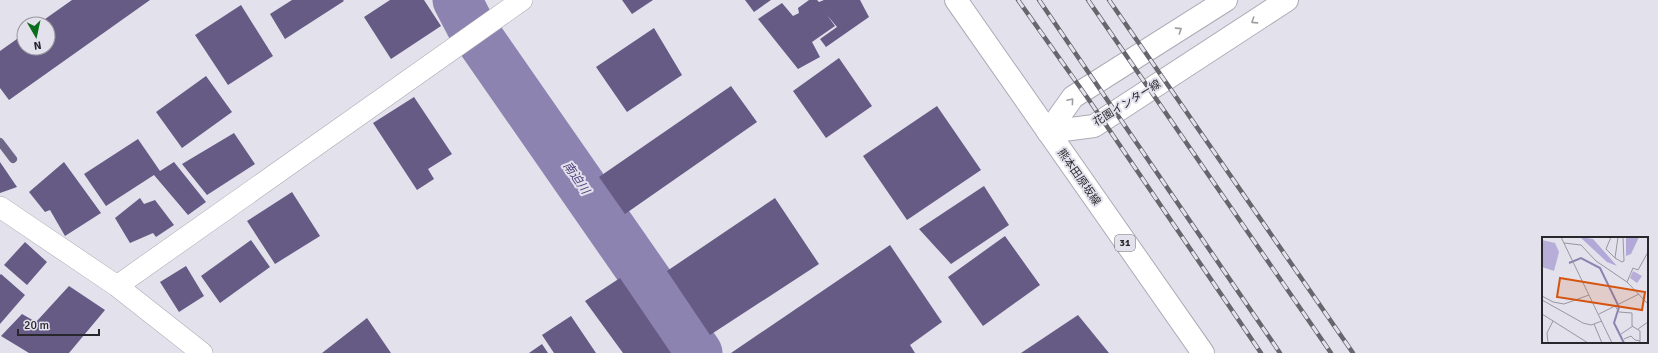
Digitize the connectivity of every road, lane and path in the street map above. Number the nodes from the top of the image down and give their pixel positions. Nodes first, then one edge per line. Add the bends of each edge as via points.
1 (522, 0) edge
2 (956, 0) edge
3 (1226, 0) edge
4 (1287, 0) edge
5 (1048, 132) junction
6 (0, 207) edge
7 (117, 286) junction
8 (202, 353) edge
9 (1203, 353) edge

1 - 7 street
2 - 5 main road, 熊本田原坂線 / 31
5 -> 3 main road via 1074,97
4 -> 5 main road, 花園インター線 via 1094,126
5 - 9 main road, 熊本田原坂線 / 31
6 - 7 street
7 - 8 street

